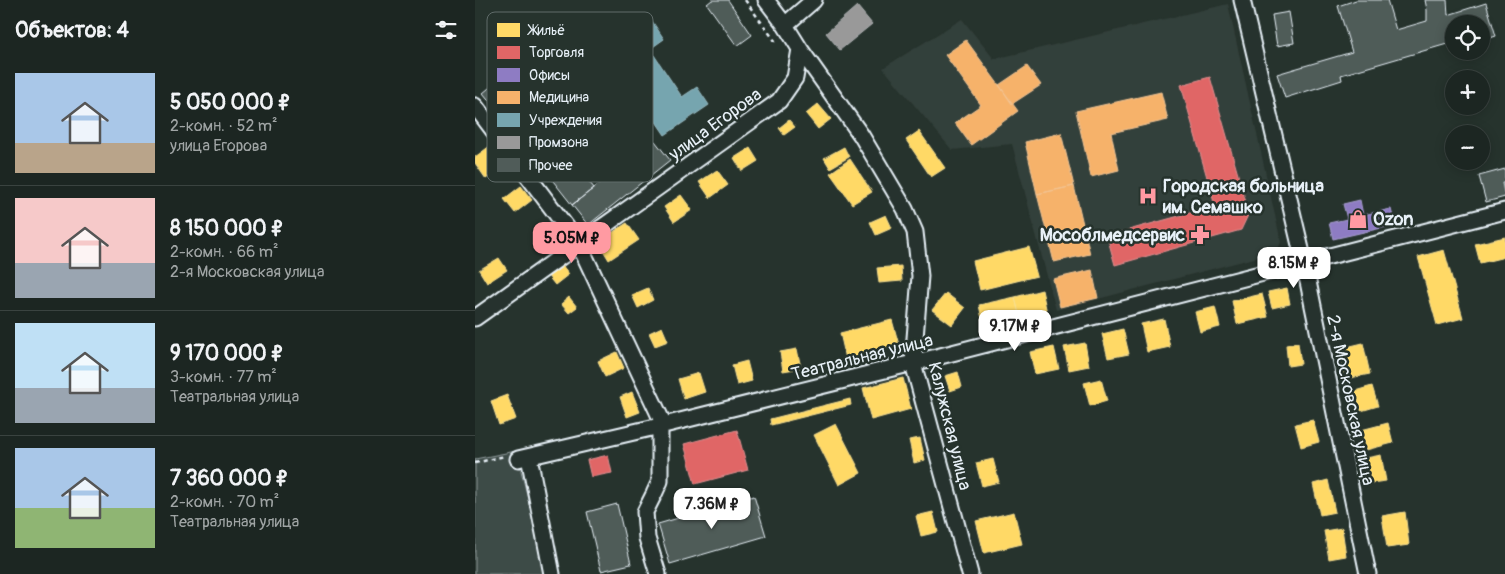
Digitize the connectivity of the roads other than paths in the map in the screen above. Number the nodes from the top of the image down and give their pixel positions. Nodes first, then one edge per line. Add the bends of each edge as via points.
1 (766, 0) edge
2 (813, 0) edge
3 (1242, 0) edge
4 (785, 25) junction
5 (800, 49) junction
6 (475, 106) edge
7 (487, 122) edge
8 (532, 182) edge
9 (1505, 211) edge
10 (579, 244) junction
11 (1304, 262) junction
12 (475, 318) edge
13 (913, 363) junction
14 (662, 426) junction
15 (552, 574) edge
16 (657, 574) edge
17 (970, 574) edge
18 (1368, 574) edge

1 - 4 street
2 - 4 street
3 - 11 street, 2-я Московская улица
4 - 5 street
5 - 10 street, улица Егорова via 795,78 779,101
5 - 13 street, Калужская улица via 861,135 915,232 920,276
6 - 7 street
8 - 10 street
9 - 11 street, Театральная улица
10 - 12 street, улица Егорова
10 - 14 street
11 - 13 street, Театральная улица
11 - 18 street, 2-я Московская улица
13 - 14 street, Театральная улица
13 - 17 street, Калужская улица
14 - 15 street, Театральная улица via 523,458
14 - 16 street via 660,481 645,512 647,538

